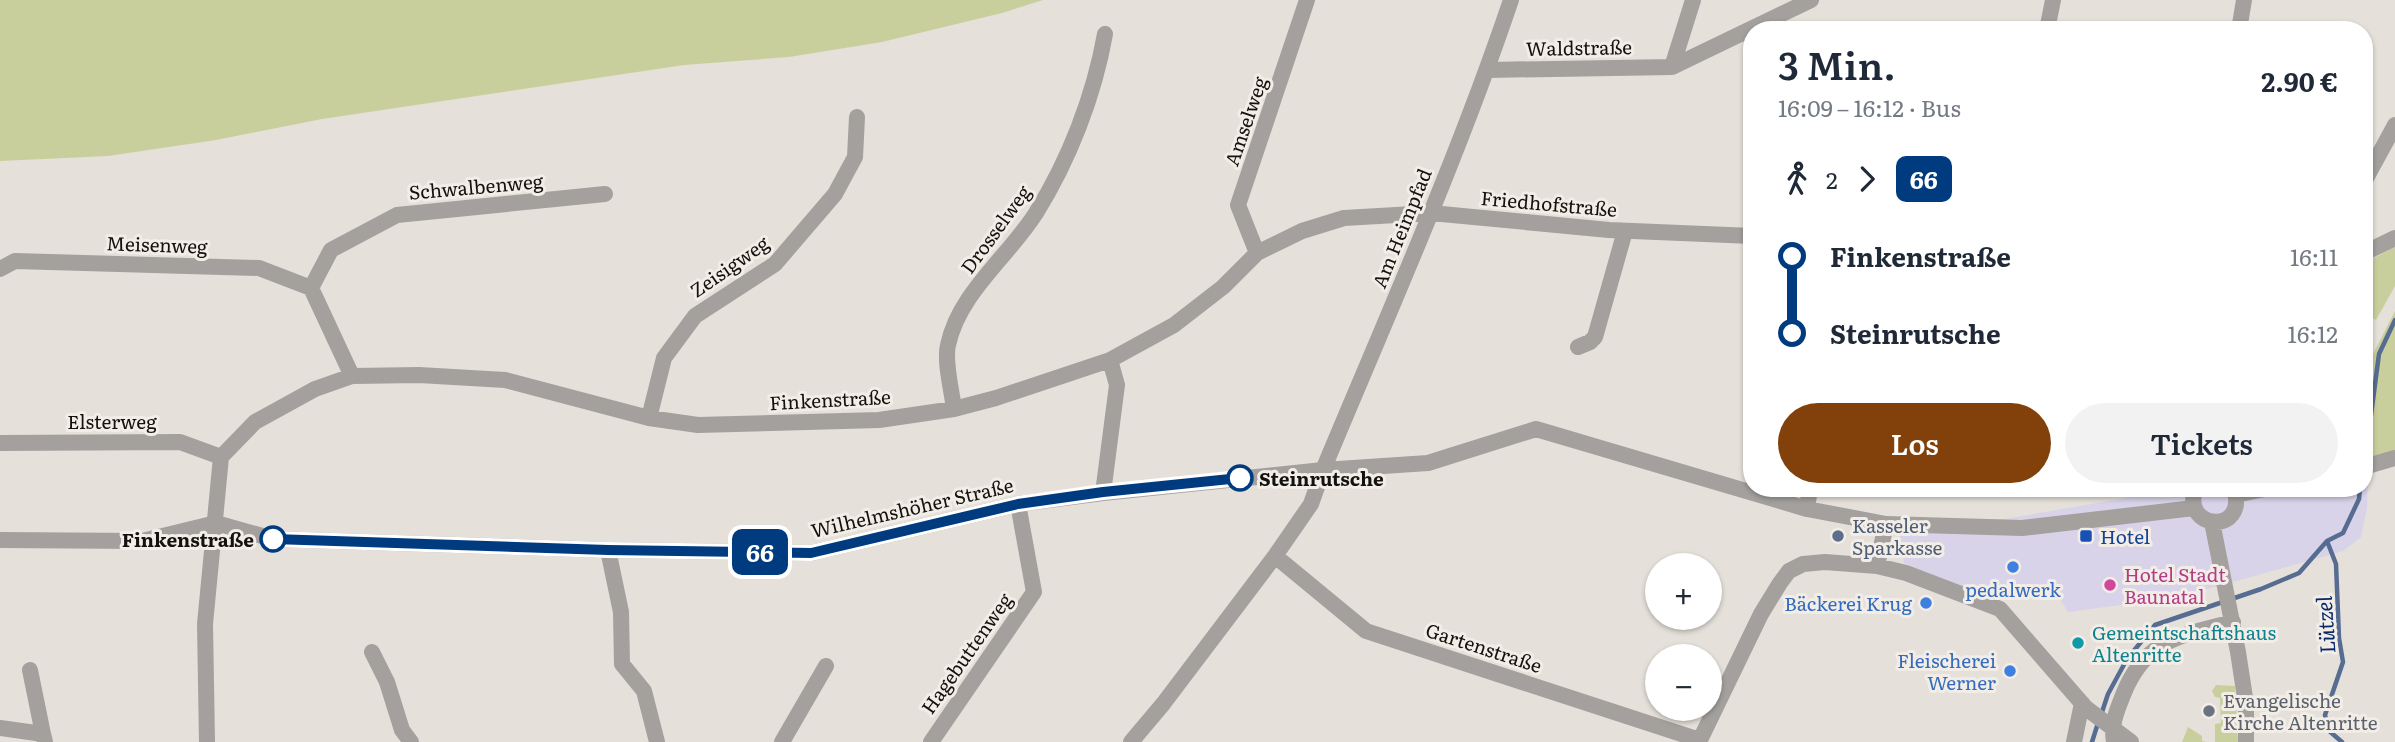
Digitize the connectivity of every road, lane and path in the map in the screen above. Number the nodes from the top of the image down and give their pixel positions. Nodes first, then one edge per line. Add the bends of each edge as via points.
1 (1307, 0) edge
2 (1511, 0) edge
3 (1693, 0) edge
4 (1811, 0) edge
5 (2053, 0) edge
6 (2244, 0) edge
7 (1767, 21) edge
8 (2049, 21) edge
9 (2240, 21) edge
10 (1743, 33) edge
11 (1105, 34) dead end
12 (1672, 67) junction
13 (1487, 70) junction
14 (857, 117) dead end
15 (2395, 125) edge
16 (2373, 165) edge
17 (605, 194) dead end
18 (1431, 213) junction
19 (1344, 218) joint
20 (1625, 231) junction
21 (1743, 236) edge
22 (2395, 238) edge
23 (2373, 249) edge
24 (1257, 253) junction
25 (0, 269) edge
26 (311, 288) junction
27 (1578, 346) dead end
28 (1110, 360) junction
29 (352, 376) junction
30 (954, 409) junction
31 (649, 418) junction
32 (0, 443) edge
33 (221, 457) junction
34 (2391, 459) edge
35 (2373, 464) edge
36 (1323, 470) junction
37 (1743, 490) edge
38 (1103, 492) junction
39 (1766, 497) edge
40 (1809, 497) edge
41 (2192, 497) edge
42 (2236, 497) edge
43 (1018, 504) junction
44 (2194, 508) junction
45 (1807, 509) junction
46 (216, 523) junction
47 (2212, 523) junction
48 (1886, 524) junction
49 (0, 540) edge
50 (608, 550) junction
51 (1275, 556) junction
52 (1877, 566) junction
53 (2232, 614) junction
54 (372, 652) dead end
55 (826, 666) dead end
56 (30, 670) dead end
57 (2086, 707) junction
58 (0, 728) edge
59 (2110, 730) edge
60 (44, 738) edge
61 (1699, 741) edge
62 (207, 742) edge
63 (411, 742) edge
64 (657, 742) edge
65 (782, 742) edge
66 (931, 742) edge
67 (1131, 742) edge
68 (2074, 742) edge
69 (2132, 742) edge
70 (2246, 742) edge

1 - 24 street, Amselweg via 1238,205
2 - 13 street, Am Heimpfad
3 - 12 street
4 - 7 street, Waldstraße
5 - 8 street
6 - 9 street
10 - 12 street, Waldstraße
11 - 30 street, Drosselweg via 1096,77 1065,160 1036,213 958,315 947,348
12 - 13 street, Waldstraße
13 - 18 street, Am Heimpfad
14 - 31 street, Zeisigweg via 855,157 835,194 775,264 695,316 664,358
15 - 16 street
17 - 26 street, Schwalbenweg via 397,215 331,250
18 - 19 street, Friedhofstraße
18 - 20 street, Friedhofstraße
18 - 36 street, Am Heimpfad
19 - 24 street, Finkenstraße via 1302,231
20 - 21 street, Friedhofstraße
20 - 27 street via 1595,337
22 - 23 street
24 - 28 street, Finkenstraße via 1174,325
25 - 26 street, Meisenweg via 15,261 259,268
26 - 29 street
28 - 30 street, Finkenstraße
28 - 38 street via 1117,386
29 - 31 street, Finkenstraße via 505,380
29 - 33 street, Finkenstraße via 255,422
30 - 31 street, Finkenstraße via 879,420 698,425
32 - 33 street, Elsterweg via 180,442
33 - 46 street
34 - 35 street
36 - 37 street, Wilhelmshöher Straße via 1428,463 1536,429
36 - 38 street, Wilhelmshöher Straße
36 - 51 street via 1311,504
38 - 43 street, Wilhelmshöher Straße
39 - 45 street, Wilhelmshöher Straße
40 - 45 street
41 - 44 street
42 - 47 street via 2233,514
43 - 50 street, Wilhelmshöher Straße via 811,553
43 - 66 street, Hagebuttenweg via 1034,592
44 - 47 street
44 - 48 street, Wilhelmshöher Straße via 2022,528
45 - 48 street, Wilhelmshöher Straße
46 - 49 street, Wilhelmshöher Straße via 142,541
46 - 50 street, Wilhelmshöher Straße via 273,539
46 - 62 street via 205,624
47 - 53 street
48 - 52 street
50 - 64 street via 621,612 622,664 644,691
51 - 61 street, Gartenstraße via 1366,631
51 - 67 street
52 - 57 street via 2000,608
52 - 61 street via 1825,562 1789,571 1761,614
53 - 59 street via 2206,629 2164,642 2146,656 2132,674
53 - 70 street
54 - 63 street
55 - 65 street
56 - 60 street
57 - 59 street
57 - 68 street
58 - 60 street
59 - 69 street

